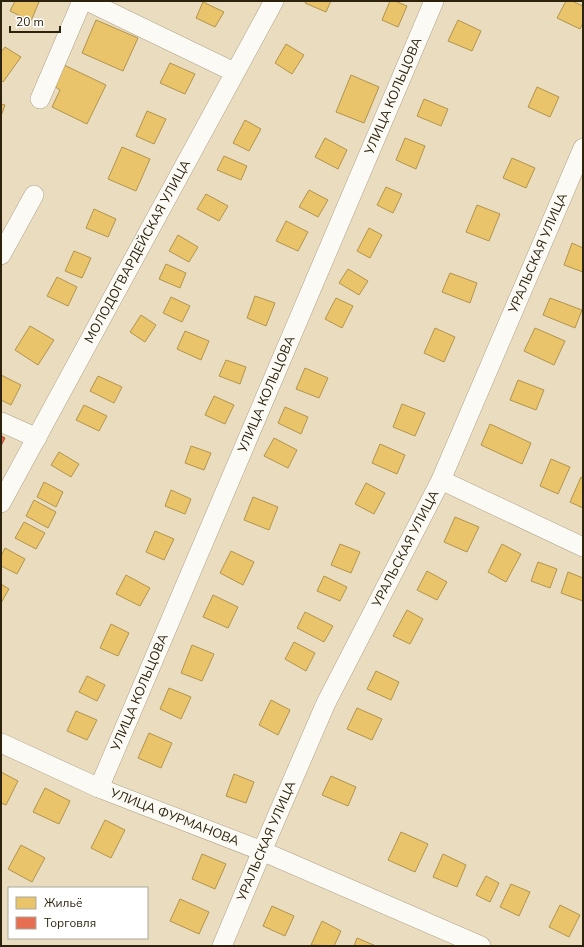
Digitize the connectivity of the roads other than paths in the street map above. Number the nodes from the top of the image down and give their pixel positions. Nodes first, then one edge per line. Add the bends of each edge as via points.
1 (82, 1) edge
2 (87, 1) edge
3 (274, 1) edge
4 (434, 1) edge
5 (234, 72) junction
6 (40, 99) dead end
7 (583, 148) edge
8 (34, 195) dead end
9 (1, 256) edge
10 (1, 422) edge
11 (37, 438) junction
12 (441, 480) junction
13 (1, 503) edge
14 (583, 547) edge
15 (1, 743) edge
16 (99, 788) junction
17 (262, 850) junction
18 (222, 946) edge
19 (481, 946) edge

1 - 6 street
2 - 5 street
3 - 5 street, МОЛОДОГВАРДЕЙСКАЯ УЛИЦА
4 - 16 street, УЛИЦА КОЛЬЦОВА
5 - 11 street, МОЛОДОГВАРДЕЙСКАЯ УЛИЦА
7 - 12 street, УРАЛЬСКАЯ УЛИЦА
8 - 9 street
10 - 11 street
11 - 13 street, МОЛОДОГВАРДЕЙСКАЯ УЛИЦА
12 - 14 street
12 - 17 street, УРАЛЬСКАЯ УЛИЦА via 326,703
15 - 16 street, УЛИЦА ФУРМАНОВА
16 - 17 street, УЛИЦА ФУРМАНОВА
17 - 18 street, УРАЛЬСКАЯ УЛИЦА
17 - 19 street, УЛИЦА ФУРМАНОВА

